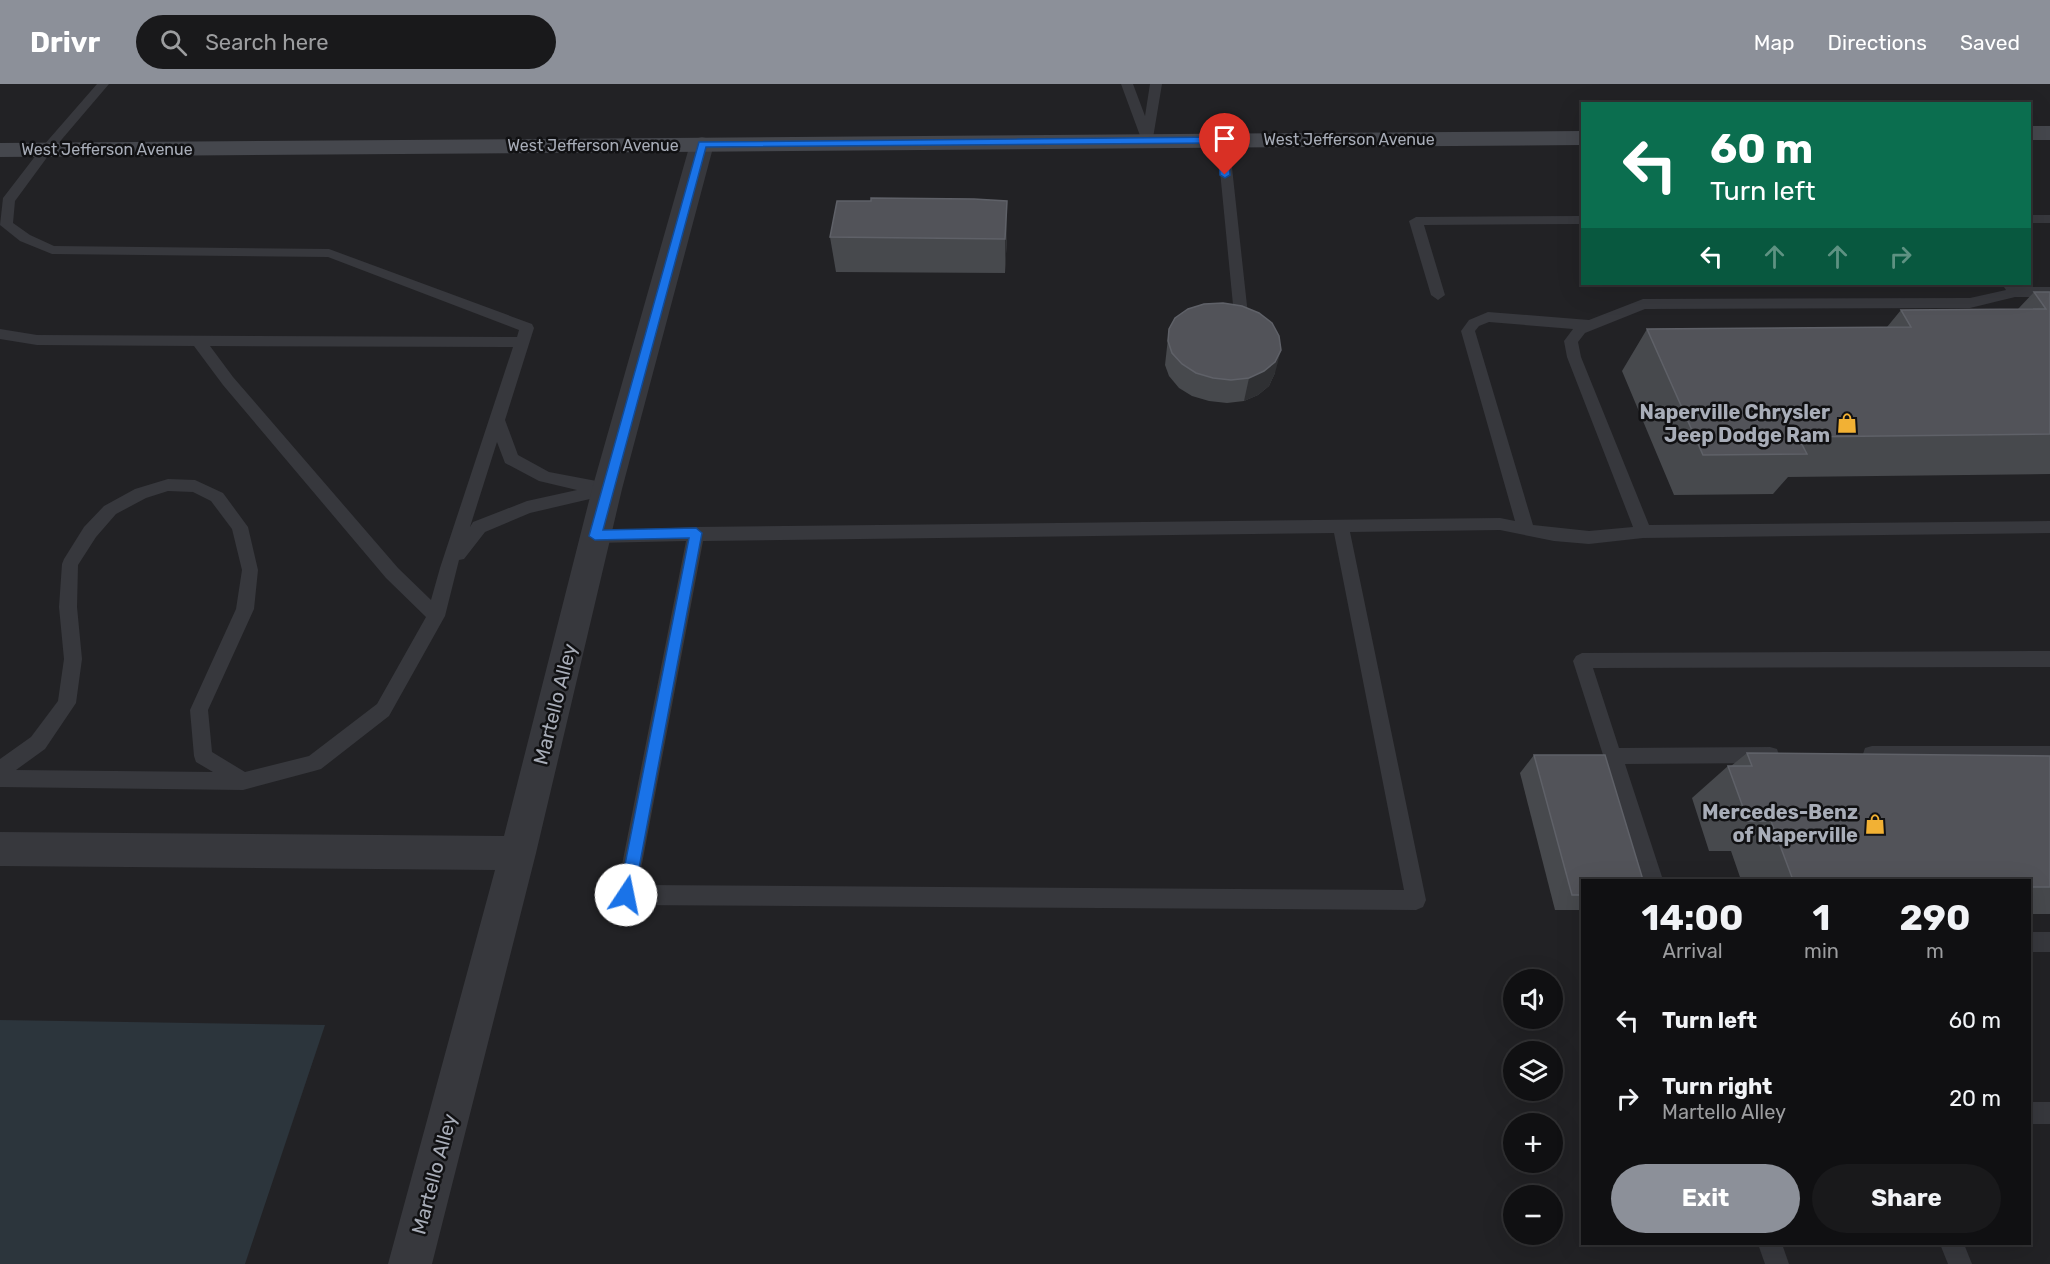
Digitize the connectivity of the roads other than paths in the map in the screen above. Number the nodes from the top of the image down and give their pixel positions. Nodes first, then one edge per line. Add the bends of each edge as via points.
1 (104, 84) edge
2 (1127, 84) edge
3 (1156, 84) edge
4 (2031, 133) edge
5 (2050, 133) edge
6 (1581, 138) edge
7 (1222, 140) junction
8 (1148, 141) junction
9 (702, 144) junction
10 (47, 149) junction
11 (0, 150) edge
12 (2031, 219) edge
13 (2050, 219) edge
14 (1581, 220) edge
15 (2012, 288) edge
16 (2050, 292) edge
17 (1438, 295) dead end
18 (1241, 315) edge
19 (1590, 325) junction
20 (0, 334) edge
21 (0, 340) edge
22 (37, 340) junction
23 (198, 341) junction
24 (523, 342) junction
25 (497, 420) junction
26 (607, 489) junction
27 (1341, 526) junction
28 (2050, 527) edge
29 (1526, 531) junction
30 (1643, 532) junction
31 (696, 533) junction
32 (595, 536) junction
33 (448, 568) junction
34 (436, 616) junction
35 (2050, 659) edge
36 (2050, 753) edge
37 (1849, 754) edge
38 (1790, 755) edge
39 (1612, 756) junction
40 (0, 770) edge
41 (0, 778) edge
42 (243, 781) junction
43 (0, 849) edge
44 (518, 854) junction
45 (1653, 879) edge
46 (2031, 942) edge
47 (2050, 942) edge
48 (2031, 1113) edge
49 (2050, 1113) edge
50 (1770, 1245) edge
51 (1952, 1245) edge
52 (410, 1264) edge
53 (1777, 1264) edge
54 (1960, 1264) edge

1 - 10 lane
2 - 8 lane
3 - 8 lane
4 - 5 street
6 - 7 street, West Jefferson Avenue
7 - 8 street, West Jefferson Avenue
7 - 18 lane
8 - 9 street, West Jefferson Avenue
9 - 10 street, West Jefferson Avenue
9 - 26 street, Martello Alley
10 - 11 street, West Jefferson Avenue
10 - 24 lane via 8,201 6,224 52,250 329,253 527,328
12 - 13 lane
14 - 17 lane via 1416,221
15 - 16 lane
15 - 19 lane via 1970,303 1643,304
19 - 29 lane via 1488,317 1474,323 1468,331
19 - 30 lane via 1580,329 1571,341 1574,357
20 - 22 lane
21 - 22 lane
22 - 23 lane
23 - 24 lane
23 - 34 lane via 392,573
24 - 25 lane
25 - 26 lane via 511,459 545,477
25 - 33 lane
26 - 32 street, Martello Alley
26 - 33 lane via 527,507 479,527
27 - 29 lane via 1500,524
27 - 31 lane
27 - 31 lane via 1416,900 626,895
28 - 30 lane
29 - 30 lane via 1597,538
31 - 32 lane
32 - 44 street, Martello Alley
33 - 34 lane
34 - 42 lane via 383,710 314,763
35 - 39 lane via 1582,661
36 - 37 lane
38 - 39 lane
39 - 45 lane
40 - 42 lane via 38,742 66,703 73,659 68,607 70,564 110,510 168,484 195,486 217,497 240,527 250,570 244,609 199,710 203,756
41 - 42 lane
43 - 44 street
44 - 52 street, Martello Alley
46 - 47 lane
48 - 49 lane
50 - 53 lane
51 - 54 lane

